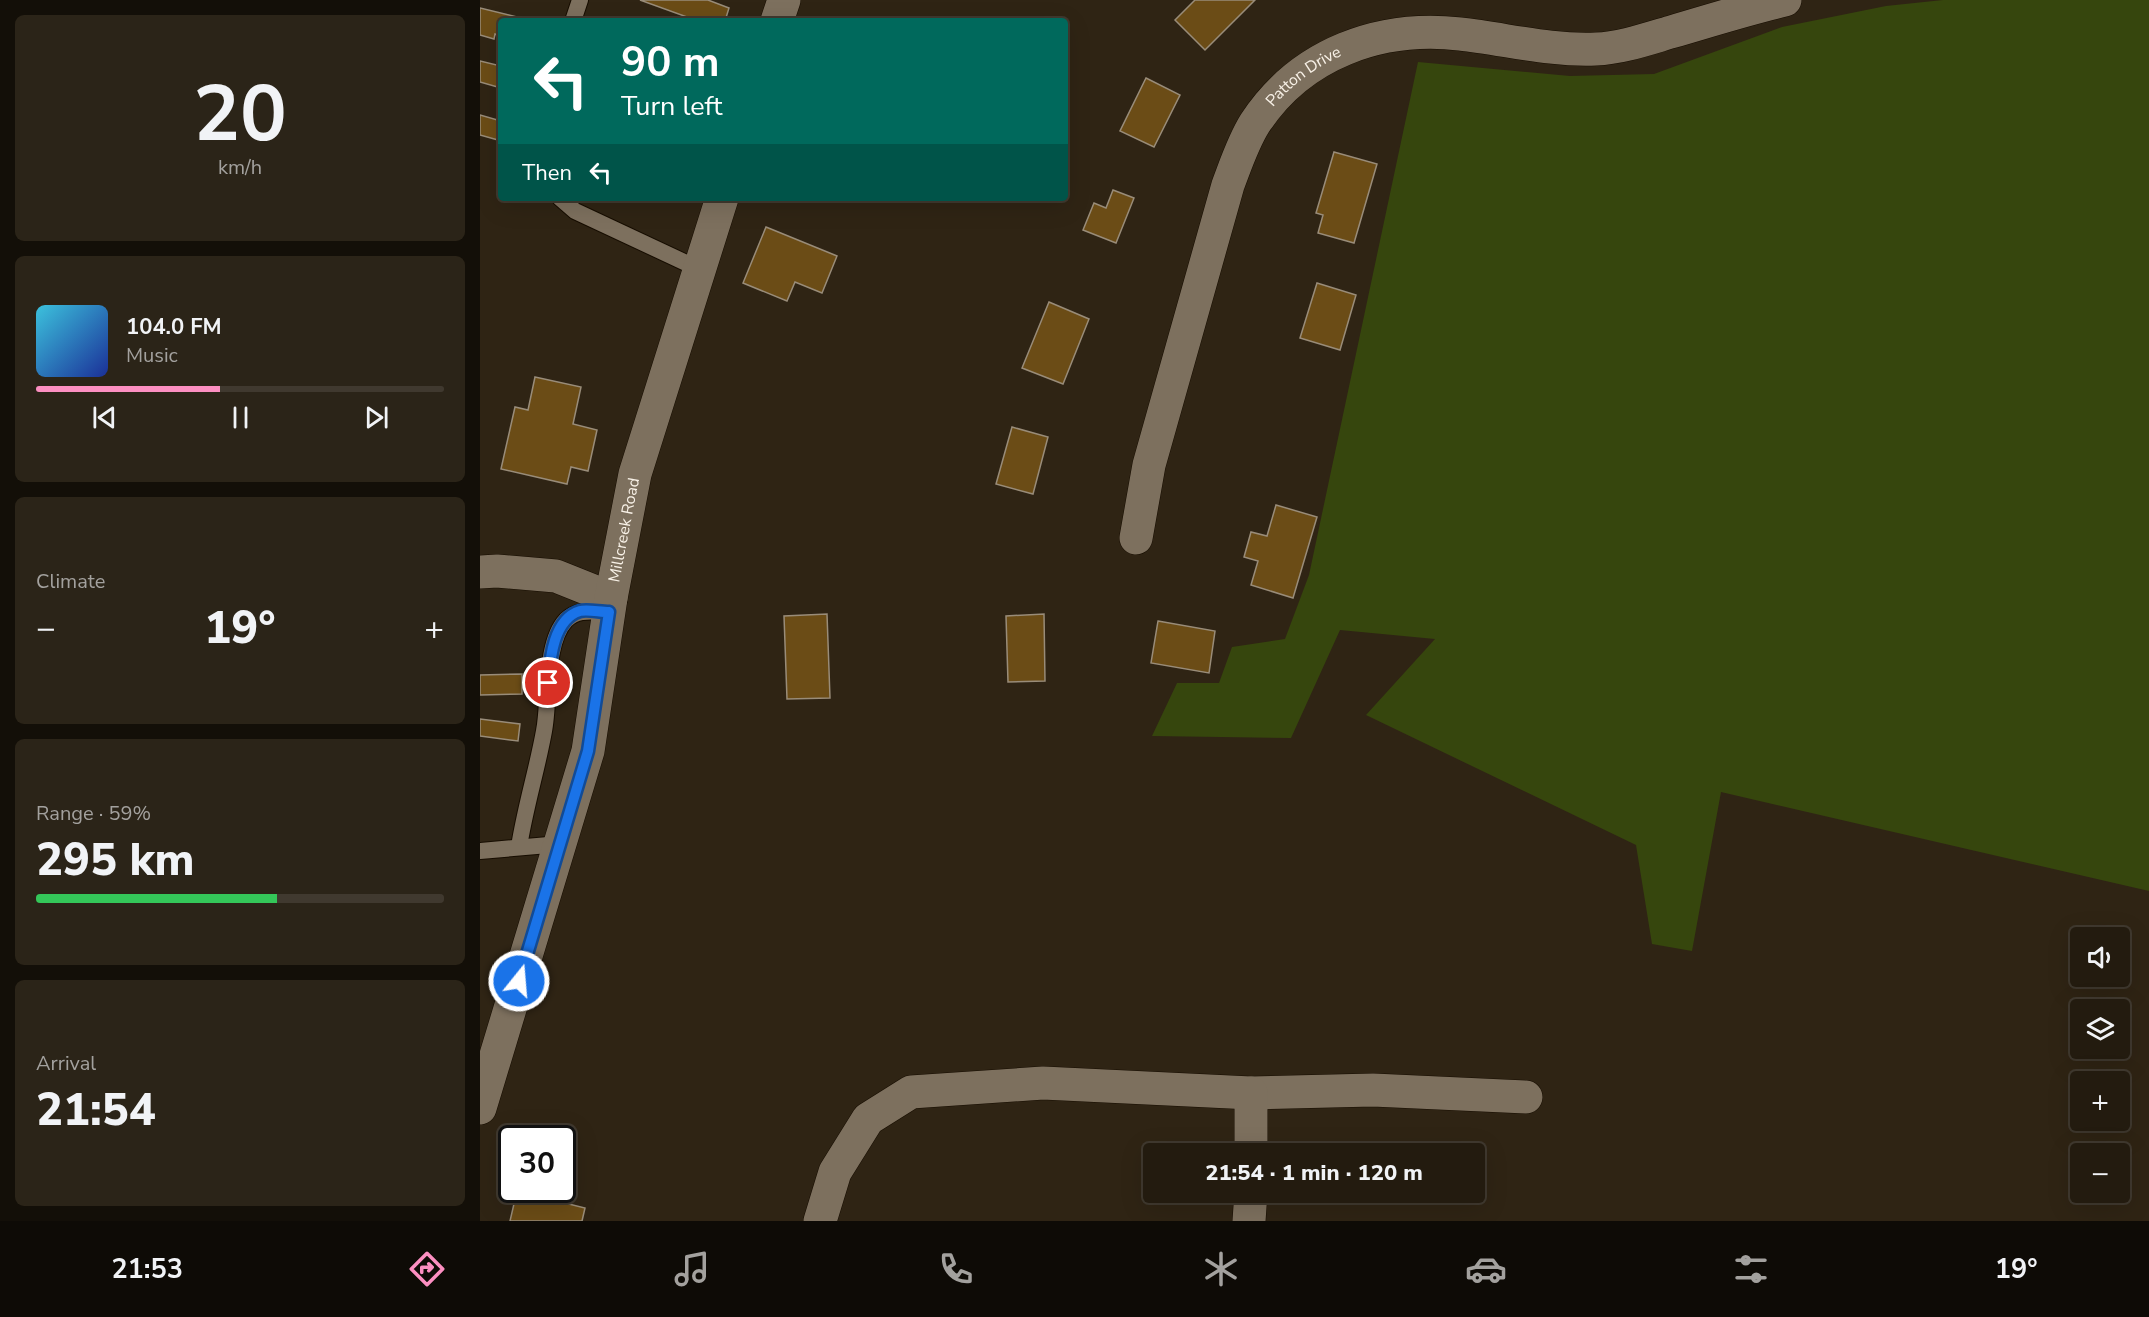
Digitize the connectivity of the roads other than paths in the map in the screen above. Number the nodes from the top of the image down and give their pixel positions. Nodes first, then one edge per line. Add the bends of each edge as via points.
1 (580, 0) edge
2 (784, 0) edge
3 (1785, 0) edge
4 (574, 18) edge
5 (778, 18) edge
6 (563, 201) edge
7 (721, 201) edge
8 (699, 269) junction
9 (1136, 538) dead end
10 (480, 572) edge
11 (610, 605) junction
12 (560, 844) junction
13 (519, 847) junction
14 (480, 851) edge
15 (1251, 1093) junction
16 (1526, 1097) dead end
17 (480, 1108) edge
18 (1251, 1143) edge
19 (1251, 1203) edge
20 (820, 1221) edge
21 (1250, 1221) edge

1 - 4 lane
2 - 5 street
3 - 9 street, Patton Drive via 1632,44 1598,49 1563,49 1459,34 1392,34 1328,56 1300,74 1255,123 1228,185 1149,465
6 - 8 lane via 575,212
7 - 8 street, Millcreek Road
8 - 11 street, Millcreek Road via 635,474
10 - 11 street via 556,576
11 - 12 street, Millcreek Road via 588,751
11 - 13 lane via 580,611 560,629 550,659 544,730
12 - 13 lane
12 - 17 street, Millcreek Road
13 - 14 lane
15 - 16 street via 1373,1090
15 - 18 street
15 - 20 street via 1043,1083 911,1092 868,1119 835,1172
19 - 21 street

